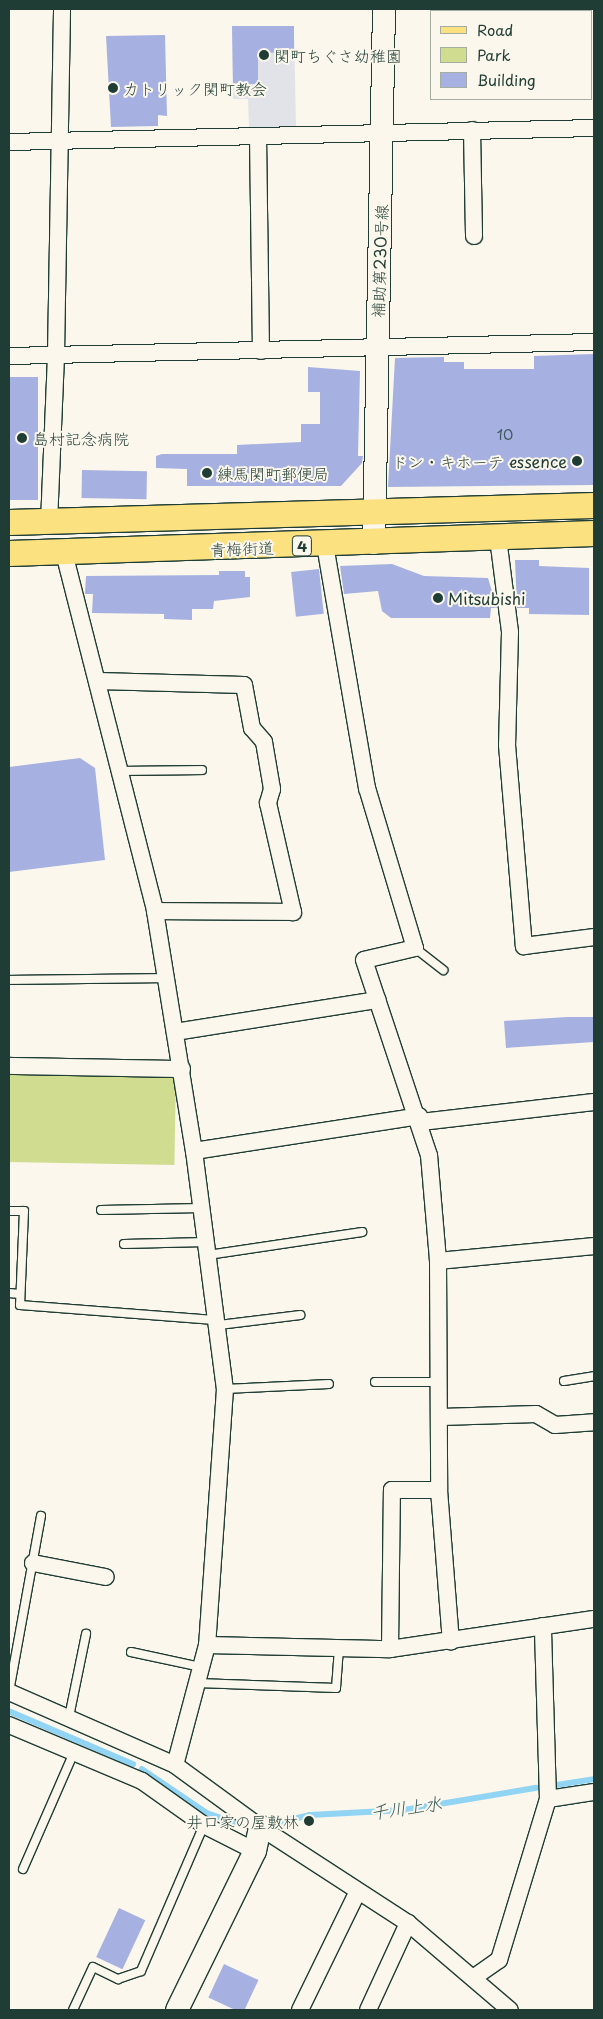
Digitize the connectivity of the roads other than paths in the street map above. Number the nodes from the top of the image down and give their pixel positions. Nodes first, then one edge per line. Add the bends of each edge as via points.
1 (62, 9) edge
2 (384, 9) edge
3 (594, 128) edge
4 (472, 130) junction
5 (383, 132) junction
6 (258, 136) junction
7 (58, 141) junction
8 (9, 142) edge
9 (474, 236) dead end
10 (594, 342) edge
11 (376, 348) junction
12 (261, 350) junction
13 (56, 355) junction
14 (9, 356) edge
15 (594, 505) edge
16 (374, 513) junction
17 (9, 522) edge
18 (49, 523) junction
19 (594, 533) edge
20 (498, 538) junction
21 (374, 543) junction
22 (325, 545) junction
23 (9, 552) edge
24 (64, 554) junction
25 (98, 681) junction
26 (202, 770) dead end
27 (122, 771) junction
28 (155, 911) junction
29 (594, 937) edge
30 (415, 948) junction
31 (443, 970) dead end
32 (166, 978) junction
33 (9, 980) edge
34 (377, 1000) junction
35 (175, 1032) junction
36 (9, 1066) edge
37 (182, 1069) junction
38 (594, 1102) edge
39 (420, 1119) junction
40 (194, 1151) junction
41 (202, 1208) junction
42 (101, 1210) dead end
43 (9, 1211) edge
44 (362, 1232) dead end
45 (124, 1244) dead end
46 (594, 1246) edge
47 (207, 1249) junction
48 (438, 1261) junction
49 (9, 1293) edge
50 (20, 1294) junction
51 (300, 1316) dead end
52 (219, 1322) junction
53 (594, 1376) edge
54 (564, 1381) dead end
55 (375, 1382) dead end
56 (441, 1382) junction
57 (329, 1384) dead end
58 (225, 1389) junction
59 (441, 1417) junction
60 (594, 1422) edge
61 (439, 1490) junction
62 (41, 1516) dead end
63 (32, 1564) junction
64 (106, 1577) dead end
65 (594, 1619) edge
66 (542, 1626) junction
67 (86, 1634) dead end
68 (451, 1642) junction
69 (207, 1646) junction
70 (338, 1648) junction
71 (390, 1649) junction
72 (131, 1652) dead end
73 (201, 1666) junction
74 (197, 1683) junction
75 (9, 1692) edge
76 (69, 1717) junction
77 (9, 1725) edge
78 (74, 1751) junction
79 (146, 1752) junction
80 (174, 1765) junction
81 (135, 1778) junction
82 (594, 1792) edge
83 (548, 1799) junction
84 (204, 1825) junction
85 (260, 1827) junction
86 (255, 1851) junction
87 (23, 1870) dead end
88 (358, 1891) junction
89 (408, 1924) junction
90 (473, 1978) junction
91 (73, 2010) edge
92 (177, 2010) edge
93 (300, 2010) edge
94 (368, 2010) edge
95 (510, 2010) edge

1 - 7 street
2 - 5 street, 補助第230号線
3 - 4 street
4 - 5 street
4 - 9 street
5 - 6 street
5 - 11 street, 補助第230号線
6 - 7 street
6 - 12 street
7 - 8 street
7 - 13 street
10 - 11 street
11 - 12 street
11 - 16 street, 補助第230号線
12 - 13 street
13 - 14 street
13 - 18 street
15 - 16 main road, 青梅街道 / 4
16 - 18 main road, 青梅街道 / 4
16 - 21 street, 補助第230号線
17 - 18 main road, 青梅街道 / 4
19 - 20 main road, 青梅街道 / 4
20 - 21 main road, 青梅街道 / 4
20 - 29 street via 510,632 507,745 524,946
21 - 22 main road, 青梅街道 / 4
22 - 24 main road, 青梅街道 / 4
22 - 30 street via 367,788
23 - 24 main road, 青梅街道 / 4
24 - 25 street
25 - 27 street
25 - 28 street via 244,685 252,728 264,742 272,789 268,803 293,912
26 - 27 lane
27 - 28 street
28 - 32 street
30 - 31 lane
30 - 34 street via 364,960
32 - 33 lane
32 - 35 street
34 - 35 street
34 - 39 street
35 - 37 street
36 - 37 street
37 - 40 street
38 - 39 street
39 - 40 street
39 - 48 street via 429,1155
40 - 41 street
41 - 42 lane
41 - 47 street
43 - 50 lane via 24,1211
44 - 47 lane
45 - 47 lane
46 - 48 street
47 - 52 street
48 - 56 street
49 - 50 lane
50 - 52 lane via 20,1305
51 - 52 lane
52 - 58 street
53 - 54 lane
55 - 56 lane
56 - 59 street
57 - 58 lane
58 - 69 street
59 - 60 street via 536,1414 555,1425
59 - 61 street
61 - 68 street
61 - 71 street via 392,1490
62 - 63 lane
63 - 64 street
63 - 75 lane
65 - 66 street
66 - 68 street
66 - 83 street
67 - 76 lane
68 - 71 street
69 - 70 street
69 - 73 street
70 - 71 street
70 - 74 lane via 336,1688
72 - 73 lane
73 - 74 street
74 - 80 street
75 - 76 street
76 - 79 street
77 - 78 street
78 - 81 street
78 - 87 lane
79 - 80 street
79 - 81 street
80 - 85 street
81 - 84 street
82 - 83 street
83 - 90 street via 499,1960
84 - 86 street
84 - 91 lane via 141,1971 118,1979 93,1966
85 - 86 street
85 - 88 street
86 - 92 street
88 - 89 street
88 - 93 street
89 - 90 street
89 - 94 street
90 - 95 street

